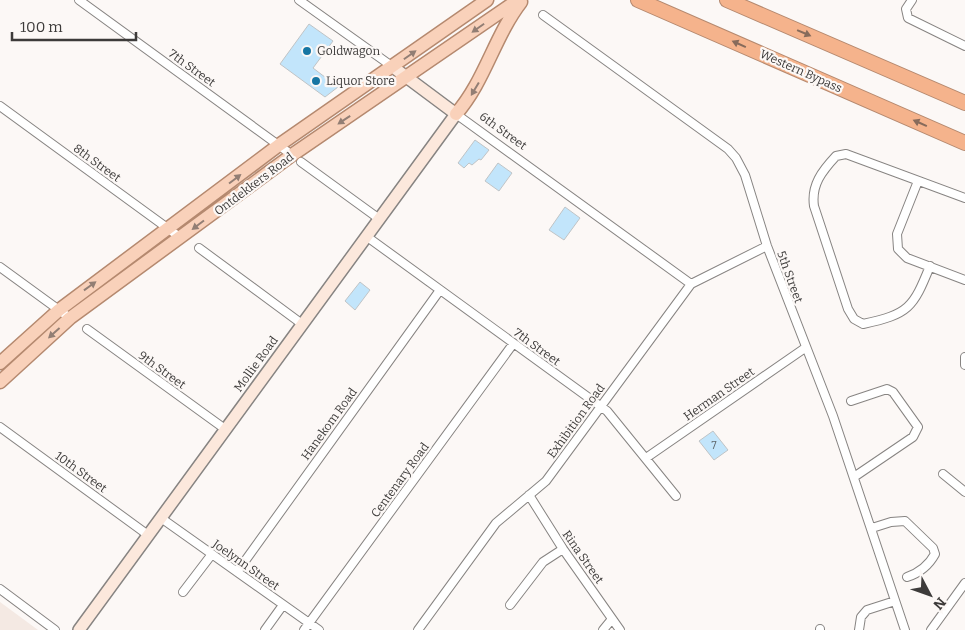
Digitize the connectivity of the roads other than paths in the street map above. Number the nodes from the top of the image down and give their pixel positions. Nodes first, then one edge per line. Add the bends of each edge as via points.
1 (79, 0) edge
2 (299, 0) edge
3 (487, 0) edge
4 (520, 0) edge
5 (638, 0) edge
6 (727, 0) edge
7 (912, 0) edge
8 (543, 15) dead end
9 (965, 46) edge
10 (393, 67) junction
11 (408, 77) junction
12 (965, 103) edge
13 (0, 106) edge
14 (456, 114) junction
15 (965, 143) edge
16 (279, 145) junction
17 (297, 158) junction
18 (918, 181) junction
19 (965, 198) edge
20 (378, 218) junction
21 (169, 229) junction
22 (366, 236) junction
23 (181, 238) junction
24 (767, 246) junction
25 (199, 248) dead end
26 (930, 266) junction
27 (0, 267) edge
28 (965, 280) edge
29 (690, 284) junction
30 (440, 290) junction
31 (59, 310) junction
32 (70, 318) junction
33 (302, 324) junction
34 (86, 329) dead end
35 (514, 344) junction
36 (805, 348) junction
37 (965, 357) edge
38 (0, 363) edge
39 (965, 365) edge
40 (0, 382) edge
41 (851, 401) dead end
42 (600, 407) junction
43 (0, 427) edge
44 (225, 430) junction
45 (646, 458) junction
46 (943, 474) dead end
47 (854, 477) junction
48 (965, 492) edge
49 (529, 496) junction
50 (676, 496) dead end
51 (161, 518) junction
52 (872, 528) junction
53 (148, 535) junction
54 (563, 549) junction
55 (212, 554) junction
56 (237, 572) junction
57 (907, 577) dead end
58 (965, 583) edge
59 (0, 589) edge
60 (183, 592) dead end
61 (895, 601) junction
62 (283, 605) junction
63 (510, 605) dead end
64 (612, 619) junction
65 (306, 627) edge
66 (55, 630) edge
67 (79, 630) edge
68 (265, 630) edge
69 (318, 630) edge
70 (418, 630) edge
71 (602, 630) edge
72 (620, 630) edge
73 (859, 630) edge
74 (905, 630) edge
75 (932, 630) edge

1 - 16 street, 7th Street
2 - 10 street, 6th Street
10 -> 3 main road, Ontdekkers Road
4 -> 11 main road, Ontdekkers Road
4 -> 14 main road via 475,89
15 -> 5 highway, Western Bypass
6 -> 12 highway
7 - 9 street via 906,8 908,18
8 - 24 street, 5th Street via 728,149 742,167
10 - 11 main road, 6th Street
10 - 16 main road, Ontdekkers Road
11 - 14 main road, 6th Street
11 -> 17 main road, Ontdekkers Road
13 - 21 street, 8th Street
14 - 20 main road, Mollie Road
14 - 29 street, 6th Street
16 - 17 street, 7th Street
21 -> 16 main road, Ontdekkers Road
17 - 20 street, 7th Street
17 -> 23 main road, Ontdekkers Road
18 - 19 street
18 - 26 street via 896,234 896,243 902,254
18 - 26 street via 841,154 830,163 812,194 848,308 859,322 872,322 910,307
20 - 22 main road, Mollie Road
21 - 23 street, 8th Street
31 -> 21 main road, Ontdekkers Road
22 - 30 street, 7th Street
22 - 33 main road, Mollie Road
23 - 32 main road, Ontdekkers Road
24 - 29 street, Exhibition Road
24 - 36 street, 5th Street
25 - 33 street
26 - 28 street
27 - 31 street
29 - 42 street, Exhibition Road
30 - 35 street, 7th Street
30 - 56 street, Hanekom Road
31 - 32 street
31 - 38 main road, Ontdekkers Road
32 -> 40 main road, Ontdekkers Road
33 - 44 main road, Mollie Road
34 - 44 street, 9th Street
35 - 42 street, 7th Street
35 - 65 street, Centenary Road
36 - 45 street, Herman Street
36 - 47 street, 5th Street
37 - 39 street
41 - 47 street via 888,390 893,392 918,427 914,437
42 - 45 street, 7th Street
42 - 49 street, Exhibition Road via 546,481
43 - 53 street, 10th Street
44 - 51 main road, Mollie Road
45 - 50 street, 7th Street
46 - 48 street
47 - 52 street, 5th Street
49 - 54 street, Rina Street
49 - 70 street, Exhibition Road via 492,528
51 - 53 main road, Mollie Road
51 - 55 street, Joelynn Street
52 - 57 street via 905,521 933,548 935,554 931,560 920,571
52 - 61 street, 5th Street
53 - 67 main road, Mollie Road
54 - 63 street via 543,562
54 - 64 street, Rina Street
55 - 56 street, Joelynn Street
55 - 60 street
56 - 62 street, Joelynn Street
58 - 75 street
59 - 66 street
61 - 73 street via 867,610 861,617
61 - 74 street, 5th Street
62 - 65 street, Joelynn Street
62 - 68 street
64 - 71 street
64 - 72 street, Rina Street
65 - 69 street, Joelynn Street

